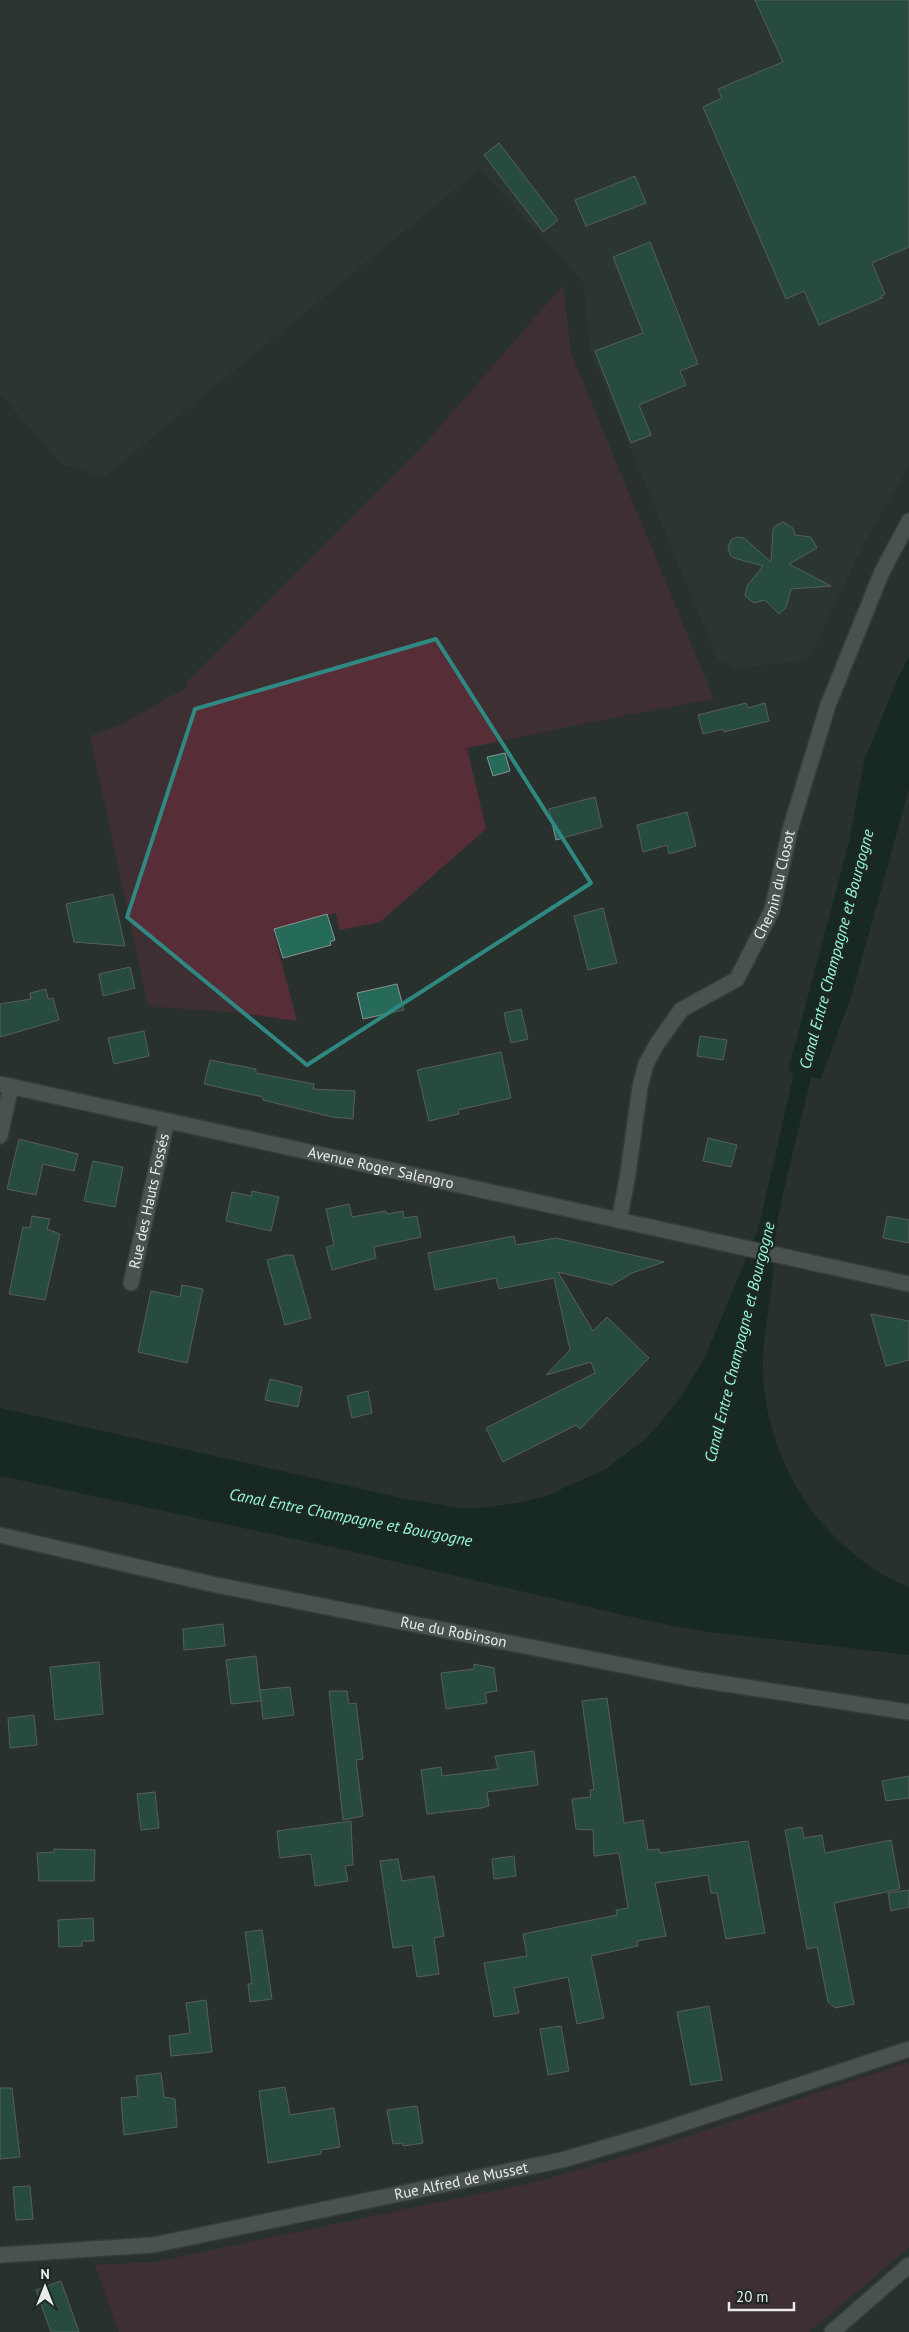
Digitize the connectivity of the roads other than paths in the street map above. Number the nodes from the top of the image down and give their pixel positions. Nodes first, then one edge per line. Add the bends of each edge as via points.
1 (909, 521) edge
2 (6, 1085) edge
3 (167, 1121) junction
4 (0, 1136) edge
5 (619, 1220) junction
6 (131, 1283) dead end
7 (909, 1284) edge
8 (0, 1535) edge
9 (909, 1712) edge
10 (909, 2049) edge
11 (0, 2255) edge
12 (909, 2265) edge
13 (832, 2332) edge

1 - 5 street, Chemin du Closot via 882,572 828,705 790,830 772,910 737,979 681,1010 646,1064
2 - 3 street, Avenue Roger Salengro
2 - 4 street
3 - 5 street, Avenue Roger Salengro
3 - 6 street, Rue des Hauts Fossés
5 - 7 street, Avenue Roger Salengro
8 - 9 street, Rue du Robinson via 216,1585 678,1676
10 - 11 street, Rue Alfred de Musset via 651,2134 562,2160 452,2185 153,2245
12 - 13 street

